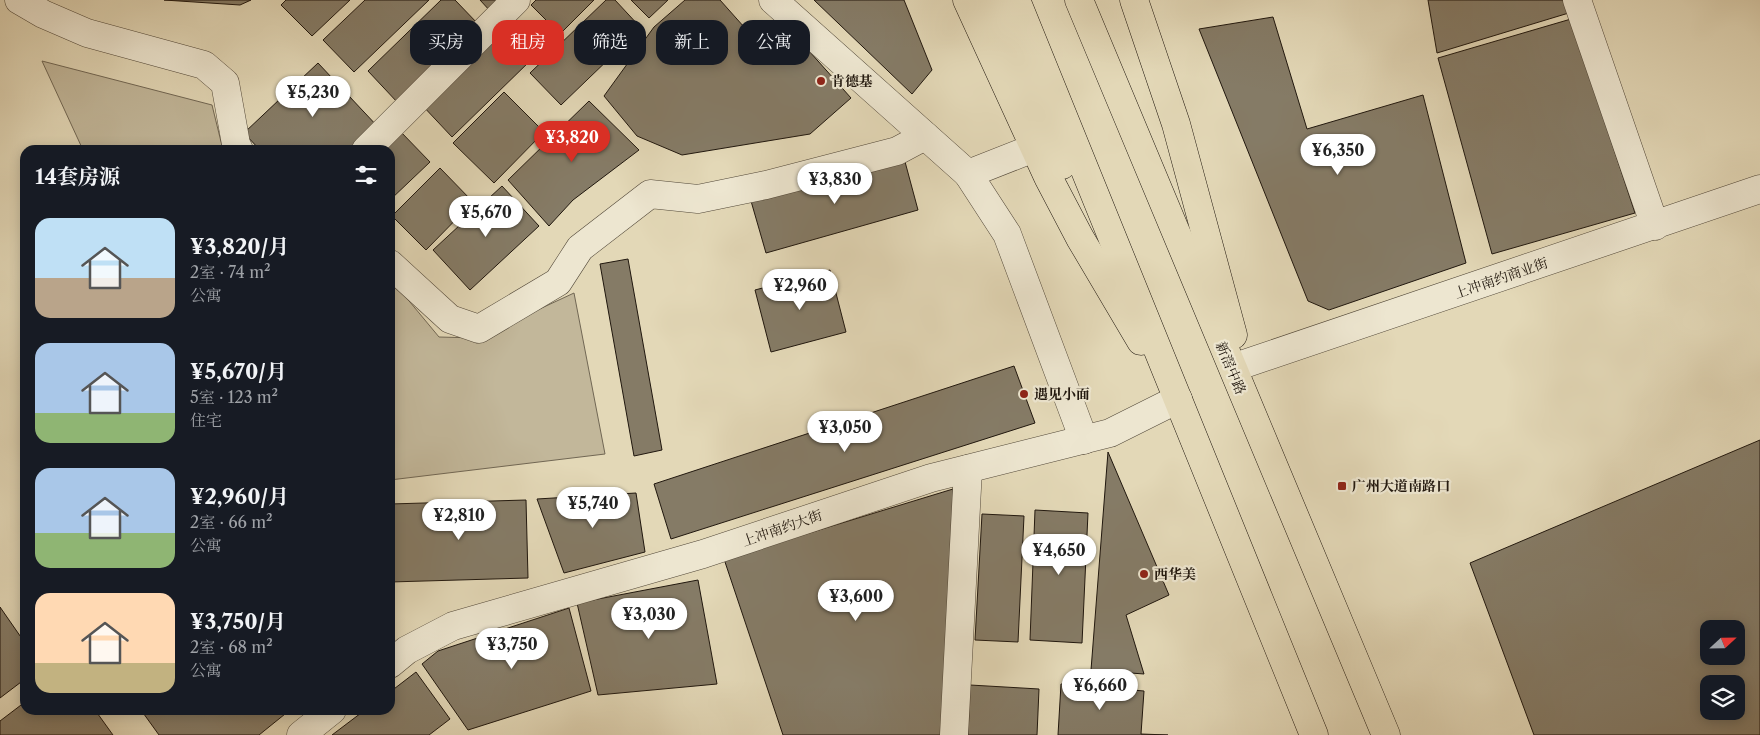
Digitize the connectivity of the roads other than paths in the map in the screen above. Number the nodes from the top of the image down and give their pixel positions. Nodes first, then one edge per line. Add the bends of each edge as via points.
1 (19, 0) edge
2 (516, 0) edge
3 (772, 0) edge
4 (967, 0) edge
5 (994, 0) edge
6 (1016, 0) edge
7 (1079, 0) edge
8 (1134, 0) edge
9 (1577, 0) edge
10 (925, 136) junction
11 (236, 145) edge
12 (371, 145) edge
13 (1034, 148) junction
14 (968, 174) junction
15 (1760, 189) edge
16 (1655, 226) junction
17 (395, 269) edge
18 (1241, 365) junction
19 (1178, 399) junction
20 (1084, 440) junction
21 (1262, 442) junction
22 (968, 469) junction
23 (395, 660) edge
24 (326, 715) edge
25 (301, 735) edge
26 (954, 735) edge
27 (1314, 735) edge
28 (1386, 735) edge

1 - 11 street via 88,33 204,65 225,83
2 - 12 street
3 - 10 street
4 - 13 highway
5 - 19 highway via 1086,220
6 - 19 highway
7 - 21 highway, 新滘中路
8 - 18 highway via 1176,124
9 - 16 street
10 - 14 street
10 - 17 street via 897,151 766,186 698,199 650,194 580,248 558,282 479,329 450,319
13 - 14 street
13 - 19 highway via 1080,238
14 - 20 street via 1007,234
15 - 16 street, 上冲南约商业街
16 - 18 street, 上冲南约商业街
18 - 21 highway
19 - 20 street, 上冲南约大街 via 1110,433
19 - 27 highway
20 - 22 street, 上冲南约大街
21 - 28 highway, 新滘中路
22 - 23 street, 上冲南约大街 via 931,478 703,554 453,626
22 - 26 street
24 - 25 street

